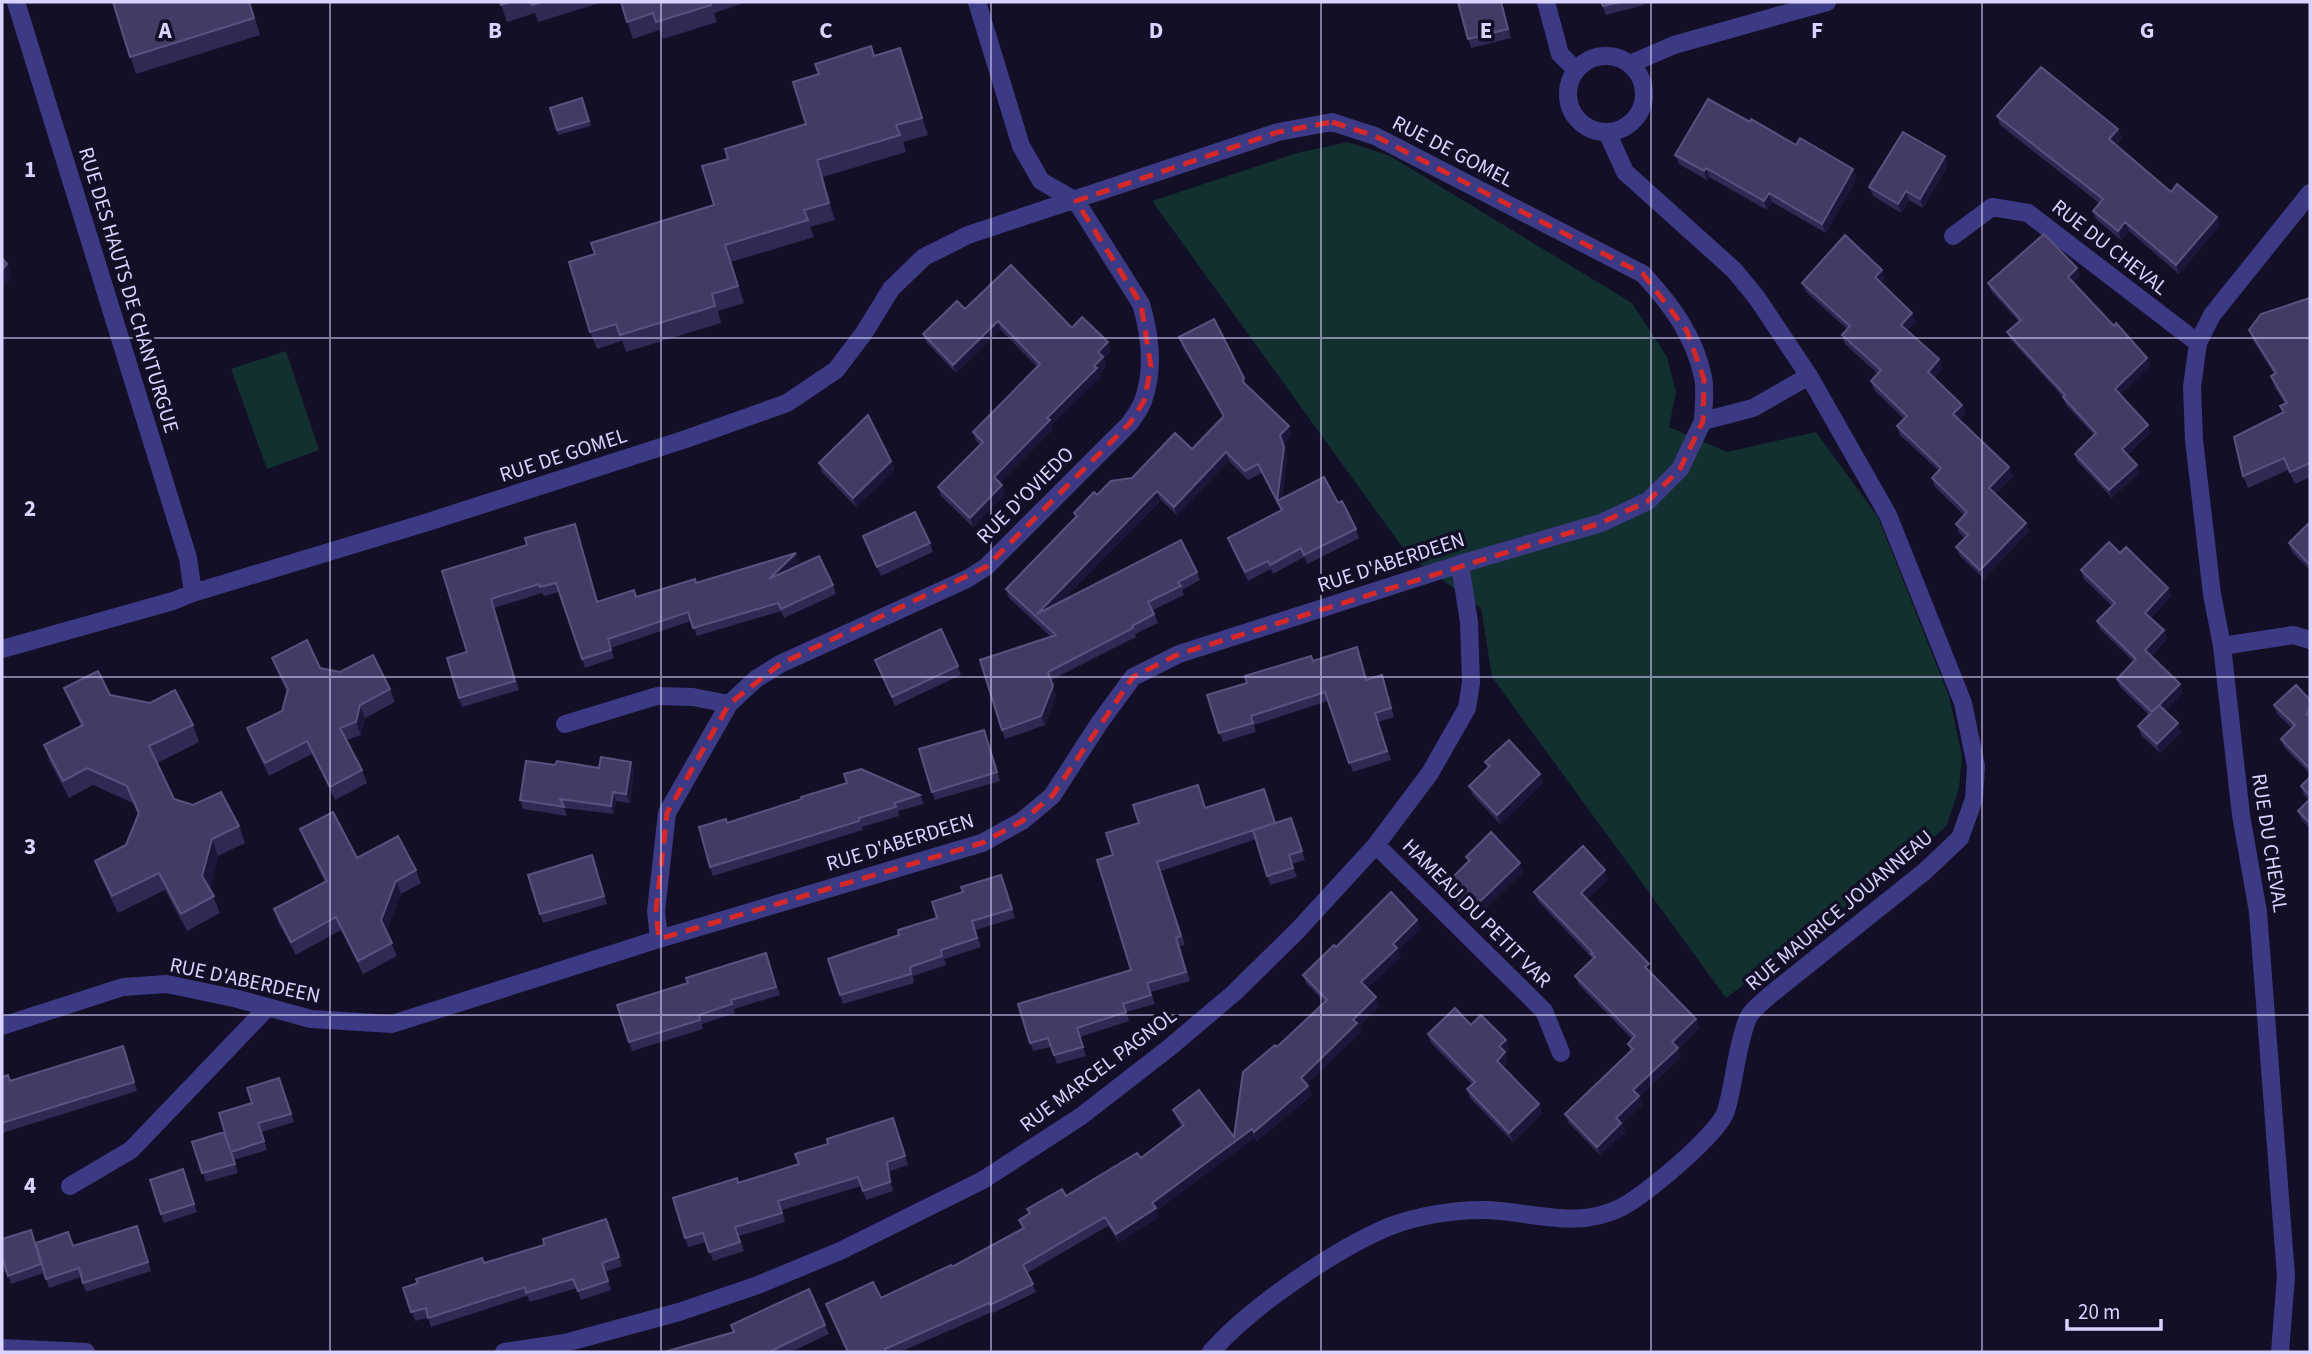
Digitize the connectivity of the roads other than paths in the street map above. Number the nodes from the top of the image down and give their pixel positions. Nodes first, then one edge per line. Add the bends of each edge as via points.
1 (16, 2) edge
2 (976, 2) edge
3 (1546, 2) edge
4 (1827, 2) edge
5 (1630, 64) junction
6 (1576, 70) junction
7 (1607, 132) junction
8 (2310, 193) edge
9 (1076, 201) junction
10 (1953, 236) dead end
11 (2198, 343) junction
12 (1809, 376) junction
13 (1703, 421) junction
14 (1460, 564) junction
15 (193, 593) junction
16 (2310, 640) edge
17 (2222, 646) junction
18 (2, 649) edge
19 (729, 705) junction
20 (565, 724) dead end
21 (1376, 845) junction
22 (659, 939) junction
23 (268, 1007) junction
24 (2, 1026) edge
25 (1561, 1053) dead end
26 (70, 1186) dead end
27 (2, 1348) edge
28 (86, 1352) edge
29 (504, 1352) edge
30 (1211, 1352) edge
31 (2280, 1352) edge

1 - 15 street, RUE DES HAUTS DE CHANTURGUE via 188,558
2 - 9 street via 1021,146 1041,181
3 - 6 street via 1560,54
4 - 5 street via 1674,45
5 - 6 street via 1607,55
5 - 7 street via 1639,74 1644,99 1631,122
6 - 7 street via 1569,84 1571,107 1585,125
7 - 12 street, RUE MAURICE JOUANNEAU via 1625,172 1734,270
8 - 11 street, RUE DU CHEVAL via 2212,315
9 - 13 street, RUE DE GOMEL via 1278,132 1332,122 1375,136 1643,274 1687,331 1704,379
9 - 15 street, RUE DE GOMEL via 968,235 924,257 891,289 836,370 788,403 428,522
9 - 19 street, RUE D'OVIEDO via 1141,304 1145,318 1151,367 1144,401 1130,423 986,567 780,664
10 - 11 street, RUE DU CHEVAL via 1992,207 2028,213
11 - 17 street, RUE DU CHEVAL via 2192,387 2194,440
12 - 13 street via 1753,408
12 - 30 street, RUE MAURICE JOUANNEAU via 1888,514 1963,703 1976,766 1974,799 1960,838 1924,873 1749,1016 1725,1114 1702,1142 1623,1206 1595,1218 1572,1220 1485,1210 1422,1217 1388,1227 1298,1280 1251,1314
13 - 14 street, RUE D'ABERDEEN via 1680,469 1648,501 1601,523
14 - 21 street, RUE MARCEL PAGNOL via 1469,622 1467,708 1430,773
14 - 22 street, RUE D'ABERDEEN via 1179,654 1133,677 1052,796 1022,821 982,843
15 - 18 street, RUE DE GOMEL
16 - 17 street via 2293,635
17 - 31 street, RUE DU CHEVAL via 2241,815 2259,912 2286,1276
19 - 20 street via 657,696
19 - 22 street, RUE D'OVIEDO via 667,813 656,911
21 - 25 street, HAMEAU DU PETIT VAR via 1544,1011
21 - 29 street, RUE MARCEL PAGNOL via 1234,993 1080,1117 984,1180 922,1213 758,1285 578,1339
22 - 23 street, RUE D'ABERDEEN via 392,1024 312,1019
23 - 24 street, RUE D'ABERDEEN via 167,984 123,987
23 - 26 street via 131,1150
27 - 28 street

